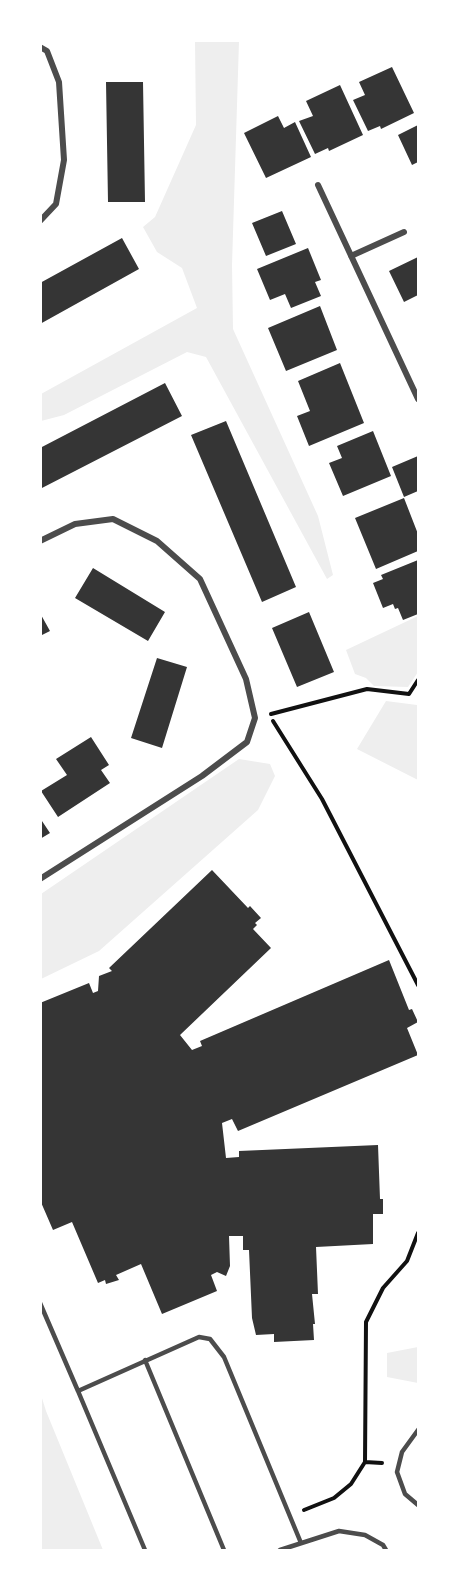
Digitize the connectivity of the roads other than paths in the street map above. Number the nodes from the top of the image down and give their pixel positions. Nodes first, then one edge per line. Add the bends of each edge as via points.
1 (40, 46) edge
2 (318, 185) dead end
3 (40, 221) edge
4 (404, 232) dead end
5 (351, 256) junction
6 (418, 399) edge
7 (40, 541) edge
8 (40, 879) edge
9 (40, 1303) edge
10 (146, 1360) junction
11 (78, 1391) junction
12 (418, 1430) edge
13 (418, 1505) edge
14 (301, 1543) junction
15 (146, 1551) edge
16 (224, 1551) edge
17 (280, 1551) edge
18 (386, 1551) edge

1 - 3 street via 47,51 59,82 64,160 56,204
2 - 5 street
4 - 5 street
5 - 6 street
7 - 8 street via 75,524 113,519 157,541 200,579 246,679 255,718 247,742 202,776
9 - 11 lane
10 - 11 lane
10 - 14 lane via 198,1337 210,1339 224,1357
10 - 16 lane
11 - 15 lane
12 - 13 lane via 402,1452 398,1472 405,1494
14 - 17 lane
14 - 18 lane via 339,1531 365,1535

